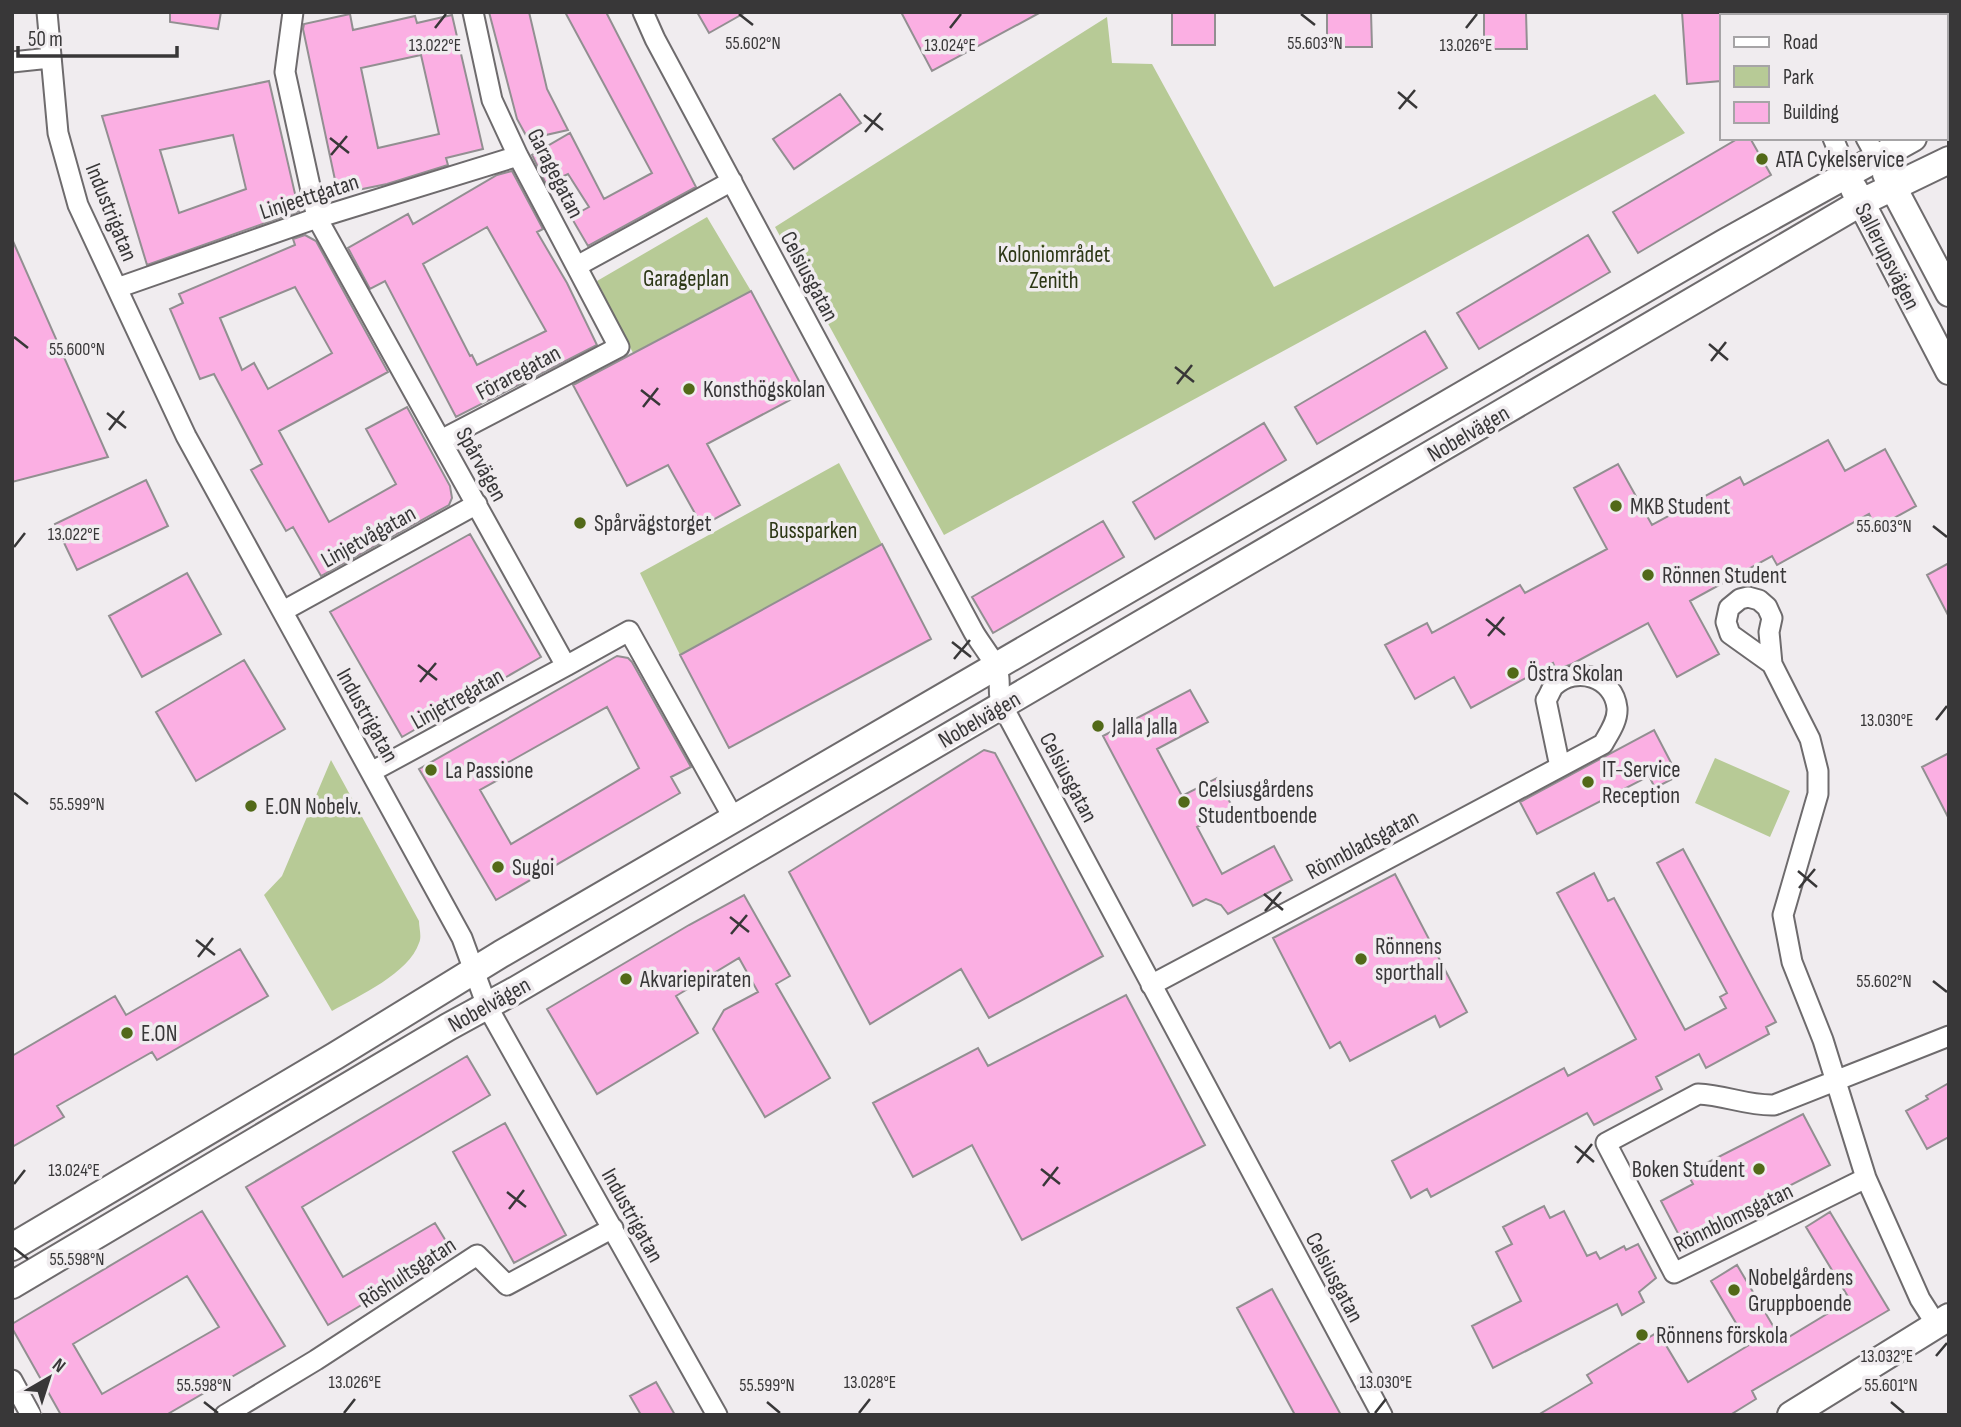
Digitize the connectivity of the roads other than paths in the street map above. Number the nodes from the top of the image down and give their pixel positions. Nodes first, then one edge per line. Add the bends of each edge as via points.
1 (47, 12) edge
2 (293, 12) edge
3 (473, 12) edge
4 (643, 12) edge
5 (50, 58) junction
6 (12, 62) edge
7 (1834, 140) edge
8 (1905, 140) edge
9 (1872, 148) edge
10 (518, 156) junction
11 (1949, 160) edge
12 (1848, 174) junction
13 (732, 181) junction
14 (1894, 188) junction
15 (1860, 203) junction
16 (317, 218) junction
17 (576, 266) junction
18 (117, 288) junction
19 (1949, 293) edge
20 (619, 347) joint
21 (1949, 371) edge
22 (441, 440) junction
23 (477, 504) junction
24 (283, 611) junction
25 (1772, 664) dead end
26 (566, 666) junction
27 (995, 667) junction
28 (1002, 705) junction
29 (1560, 766) junction
30 (371, 772) junction
31 (734, 819) junction
32 (475, 970) junction
33 (1151, 985) junction
34 (487, 1006) junction
35 (1949, 1036) edge
36 (1836, 1080) junction
37 (1866, 1178) junction
38 (613, 1228) junction
39 (12, 1247) edge
40 (12, 1284) edge
41 (1942, 1320) edge
42 (12, 1380) edge
43 (31, 1415) edge
44 (225, 1415) edge
45 (717, 1415) edge
46 (1382, 1415) edge
47 (1791, 1415) edge

1 - 5 street, Industrigatan
2 - 16 street, Spårvägen via 285,72
3 - 10 street, Garagegatan via 492,100
4 - 13 street, Celsiusgatan
5 - 6 street
5 - 18 street, Industrigatan via 58,133 78,205
7 - 12 street, Sallerupsvägen
8 - 9 main road, Nobelvägen
9 - 12 main road, Nobelvägen
9 - 14 main road, Sallerupsvägen
10 - 16 street, Linjeettgatan
10 - 17 street, Garagegatan
11 - 14 main road, Nobelvägen
12 - 15 main road, Sallerupsvägen
12 - 27 main road, Nobelvägen
13 - 17 street
13 - 27 street, Celsiusgatan
14 - 15 main road, Nobelvägen
14 - 19 main road, Sallerupsvägen
15 - 21 main road, Sallerupsvägen
15 - 28 main road, Nobelvägen
16 - 18 street, Linjeettgatan
16 - 22 street, Spårvägen
17 - 20 street, Garagegatan
18 - 24 street, Industrigatan via 186,436
20 - 22 street, Föraregatan
22 - 23 street, Spårvägen
23 - 24 street, Linjetvågatan
23 - 26 street, Spårvägen
24 - 30 street, Industrigatan
25 - 36 street via 1810,739 1818,771 1818,794 1783,915 1792,962
26 - 30 street, Linjetregatan
26 - 31 street via 629,631
27 - 28 street, Celsiusgatan
27 - 31 main road, Nobelvägen
28 - 33 street, Celsiusgatan
28 - 34 main road, Nobelvägen
29 - 29 street, Rönnbladsgatan via 1603,744 1614,725 1618,709 1613,693 1585,674 1569,677 1554,687 1546,700
29 - 33 street, Rönnbladsgatan
30 - 32 street, Industrigatan
31 - 32 main road, Nobelvägen
32 - 34 street, Industrigatan
32 - 39 main road, Nobelvägen
33 - 46 street, Celsiusgatan
34 - 38 street, Industrigatan
34 - 40 main road, Nobelvägen
35 - 36 street, Rönnblomsgatan
36 - 37 street
36 - 37 street, Rönnblomsgatan via 1774,1105 1754,1106 1698,1094 1605,1143 1674,1273
37 - 41 street via 1920,1299
38 - 44 street, Röshultsgatan via 507,1285 477,1255
38 - 45 street, Industrigatan
41 - 47 main road
42 - 43 street

